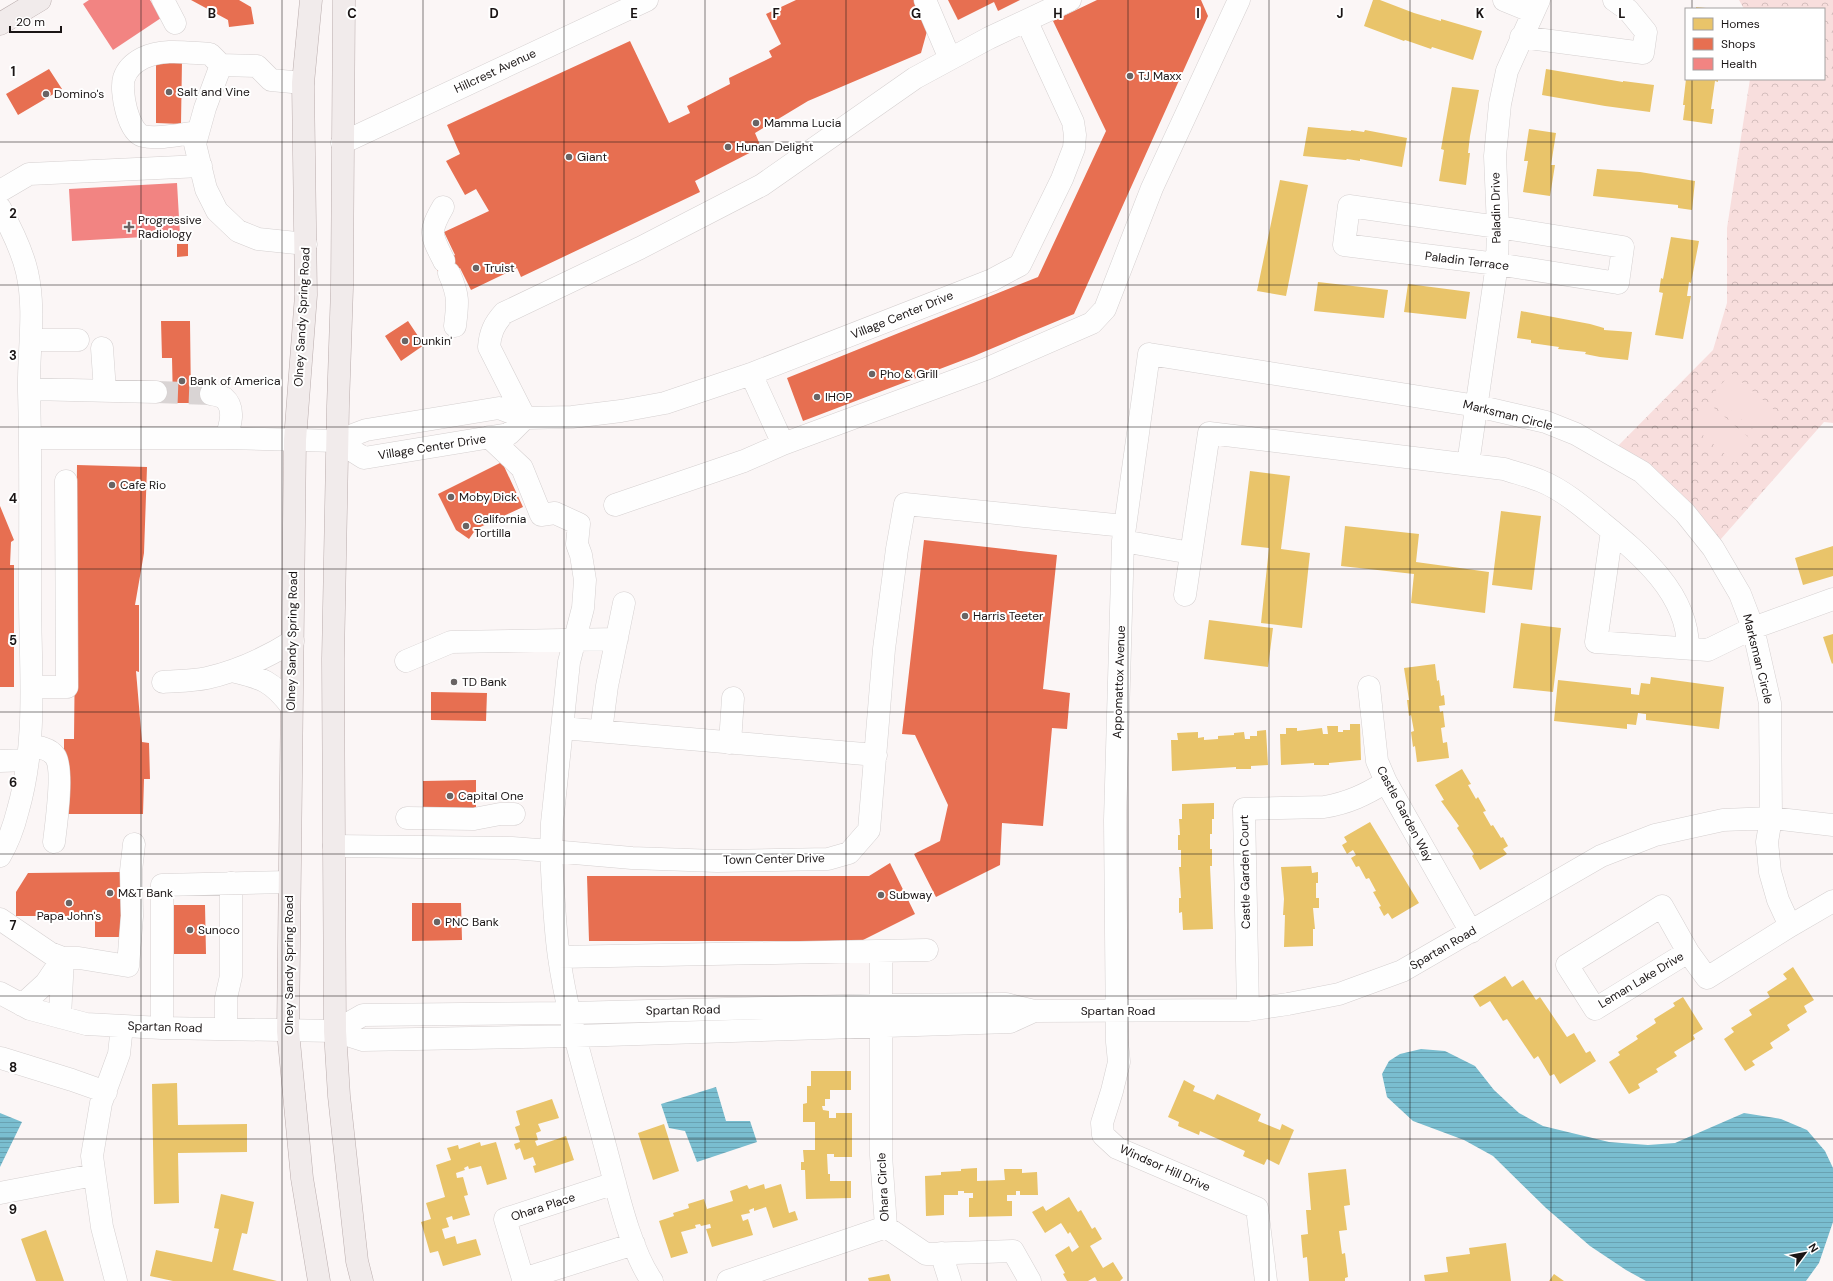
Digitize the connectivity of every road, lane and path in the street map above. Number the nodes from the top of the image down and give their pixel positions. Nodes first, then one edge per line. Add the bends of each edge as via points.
1 (40, 0) edge
2 (163, 0) edge
3 (311, 0) edge
4 (344, 0) edge
5 (648, 0) edge
6 (925, 0) edge
7 (1070, 0) edge
8 (1239, 0) edge
9 (1504, 0) edge
10 (1614, 0) edge
11 (1536, 6) edge
12 (1027, 22) junction
13 (175, 23) dead end
14 (0, 24) edge
15 (1521, 37) junction
16 (950, 59) junction
17 (221, 65) junction
18 (303, 83) junction
19 (198, 132) junction
20 (342, 143) junction
21 (201, 166) junction
22 (0, 191) edge
23 (443, 207) dead end
24 (0, 208) edge
25 (1498, 227) junction
26 (306, 244) junction
27 (8, 246) edge
28 (1497, 264) junction
29 (455, 326) dead end
30 (31, 340) junction
31 (78, 340) dead end
32 (102, 348) dead end
33 (1148, 354) joint
34 (751, 374) junction
35 (29, 389) junction
36 (105, 391) junction
37 (156, 392) tunnel mouth
38 (211, 394) tunnel mouth
39 (1477, 406) junction
40 (525, 418) junction
41 (31, 438) junction
42 (226, 438) junction
43 (489, 438) junction
44 (295, 440) junction
45 (337, 441) junction
46 (783, 444) junction
47 (1468, 464) junction
48 (66, 481) dead end
49 (615, 505) dead end
50 (1612, 532) junction
51 (1124, 534) junction
52 (1191, 553) junction
53 (1185, 595) dead end
54 (1833, 599) edge
55 (624, 603) dead end
56 (1753, 628) junction
57 (575, 638) junction
58 (617, 639) junction
59 (293, 641) junction
60 (1688, 648) junction
61 (406, 661) dead end
62 (232, 671) junction
63 (163, 682) dead end
64 (32, 687) junction
65 (1369, 687) dead end
66 (733, 698) dead end
67 (291, 706) junction
68 (562, 728) junction
69 (601, 731) junction
70 (730, 743) junction
71 (29, 753) junction
72 (876, 755) junction
73 (0, 761) edge
74 (1386, 782) junction
75 (514, 814) dead end
76 (407, 818) dead end
77 (1771, 818) junction
78 (1833, 825) edge
79 (54, 842) dead end
80 (134, 844) dead end
81 (334, 846) junction
82 (551, 851) junction
83 (0, 856) edge
84 (290, 882) junction
85 (231, 883) junction
86 (1833, 901) edge
87 (0, 919) edge
88 (1790, 926) junction
89 (1471, 932) junction
90 (927, 950) dead end
91 (881, 952) junction
92 (1688, 952) junction
93 (559, 957) junction
94 (63, 958) junction
95 (0, 993) edge
96 (22, 1005) junction
97 (1248, 1010) junction
98 (1118, 1012) junction
99 (571, 1013) junction
100 (880, 1015) junction
101 (60, 1017) junction
102 (122, 1026) junction
103 (162, 1028) junction
104 (226, 1030) junction
105 (288, 1031) junction
106 (335, 1031) junction
107 (576, 1036) junction
108 (1, 1058) dead end
109 (106, 1092) junction
110 (94, 1175) junction
111 (615, 1183) junction
112 (0, 1193) edge
113 (886, 1227) junction
114 (634, 1244) junction
115 (941, 1253) junction
116 (116, 1281) edge
117 (319, 1281) edge
118 (362, 1281) edge
119 (652, 1281) edge
120 (728, 1281) edge
121 (950, 1281) edge
122 (1030, 1281) edge
123 (1266, 1281) edge

1 - 14 main road
2 - 13 street
3 - 18 main road, Olney Sandy Spring Road
4 - 20 main road
5 - 20 street, Hillcrest Avenue
6 - 16 street
7 - 12 street
8 - 46 street via 1152,188 1105,309 1092,323 986,370
9 - 11 street, Paladin Drive
10 - 15 street via 1628,10 1646,32 1643,53
11 - 15 street, Paladin Drive
12 - 16 street via 989,38
12 - 34 street, Village Center Drive via 1073,122 1075,135 1074,148 1062,179 1020,265 992,280
15 - 25 street, Paladin Drive via 1507,71 1500,104 1495,156
16 - 40 street via 914,78 762,185 640,248 504,313 490,335 489,347
17 - 18 street via 257,66 271,80
17 - 19 street
17 - 19 street via 210,54 166,52 144,57 131,66 124,77 123,90 127,113 135,130 142,136 160,137
18 - 26 main road, Olney Sandy Spring Road
19 - 21 street via 195,144
20 - 45 main road via 342,288
21 - 22 street via 30,174
21 - 26 street via 206,189 217,211 238,231 258,239
23 - 29 street via 433,224 432,235 451,271 458,302
24 - 27 street
25 - 28 street, Paladin Drive
25 - 28 street, Paladin Terrace via 1623,247 1618,283
25 - 28 street, Paladin Terrace via 1349,206 1344,245
26 - 44 main road, Olney Sandy Spring Road via 306,295
27 - 30 street via 27,272
28 - 39 street, Paladin Drive
30 - 31 street
30 - 35 street
32 - 36 street
33 - 39 street, Marksman Circle
33 - 51 street, Appomattox Avenue
34 - 40 street, Village Center Drive via 665,403 600,414
34 - 46 street
35 - 36 street
35 - 41 street
36 - 37 street
38 - 42 street via 224,398 231,410 231,423
39 - 47 street, Paladin Drive
39 - 56 street, Marksman Circle via 1546,422 1576,434 1642,472 1685,513 1713,548 1740,594
40 - 43 street, Village Center Drive via 509,434
40 - 45 street, Village Center Drive via 499,408 366,430
41 - 42 street, Village Center Drive
41 - 64 street
42 - 44 street, Village Center Drive
43 - 45 street, Village Center Drive via 364,458
43 - 57 street via 522,468 541,515 556,513 579,524 577,544 585,580 583,608
44 - 45 street, Village Center Drive
44 - 59 main road, Olney Sandy Spring Road
45 - 81 main road via 333,658
46 - 49 street via 730,466
47 - 50 street via 1504,469 1542,481 1578,503
47 - 52 street via 1209,433
48 - 64 street via 67,687
50 - 60 street via 1654,568 1676,601 1688,632
50 - 60 street via 1596,642
51 - 52 street
51 - 72 street, Town Center Drive via 906,504 896,549
51 - 98 street, Appomattox Avenue via 1115,820
52 - 53 street
54 - 56 street
55 - 58 street
56 - 60 street via 1708,650
56 - 77 street, Marksman Circle via 1770,703
57 - 58 street
57 - 61 street via 451,642
57 - 68 street via 569,662
58 - 69 street
59 - 62 street via 269,656
59 - 67 main road, Olney Sandy Spring Road
62 - 63 street via 206,678
62 - 67 street via 259,677 278,689
64 - 71 street
65 - 74 street, Castle Garden Way via 1377,761
66 - 70 street
67 - 84 main road, Olney Sandy Spring Road
68 - 69 street
68 - 82 street
69 - 70 street
70 - 72 street
71 - 73 street
71 - 79 street via 40,747 52,752 59,767
71 - 83 street via 25,786 11,834
72 - 82 street, Town Center Drive via 869,830 849,853 828,859 717,861 632,858
74 - 89 street, Castle Garden Way
74 - 97 street, Castle Garden Court via 1348,803 1324,807 1244,809
75 - 76 street via 474,819
77 - 78 street, Spartan Road
77 - 88 street via 1767,842 1770,872 1778,900
77 - 89 street, Spartan Road via 1723,820 1655,835 1601,856
80 - 94 street via 128,966
81 - 82 street, Town Center Drive via 512,848
81 - 106 main road
82 - 93 street
84 - 85 street
84 - 105 main road, Olney Sandy Spring Road
85 - 103 street via 162,886
85 - 104 street via 231,976 226,998
86 - 88 street, Leman Lake Drive
87 - 94 street via 50,953
88 - 92 street, Leman Lake Drive via 1707,978
89 - 97 street, Spartan Road via 1402,971 1339,994
90 - 91 street
91 - 93 street
91 - 100 street, Ohara Circle
92 - 92 street, Leman Lake Drive via 1595,1008 1567,965 1662,906
93 - 99 street
94 - 96 street via 46,983
94 - 101 street
95 - 96 street, Spartan Road
96 - 101 street, Spartan Road
97 - 98 street, Spartan Road
98 - 100 street, Spartan Road via 1034,1011 1010,1022
98 - 123 street, Windsor Hill Drive via 1119,1062 1102,1123 1103,1135 1117,1148 1256,1208
99 - 100 street, Spartan Road
99 - 106 street, Spartan Road via 363,1015
99 - 107 street
100 - 107 street, Spartan Road
100 - 113 street, Ohara Circle via 881,1155
101 - 102 street, Spartan Road via 86,1024
102 - 103 street, Spartan Road
102 - 109 street via 120,1054
103 - 104 street, Spartan Road
104 - 105 street, Spartan Road
105 - 106 street, Spartan Road
105 - 117 main road, Olney Sandy Spring Road via 302,1178
106 - 107 street, Spartan Road via 363,1040
106 - 118 main road via 339,1096 357,1261
107 - 111 street
108 - 109 street
109 - 110 street via 101,1103 94,1140
110 - 112 street
110 - 116 street via 102,1227
111 - 114 street
111 - 114 street, Ohara Place via 504,1219 523,1279
113 - 115 street via 926,1254
113 - 120 street, Ohara Circle
114 - 119 street
115 - 121 street
115 - 122 street via 1013,1252

